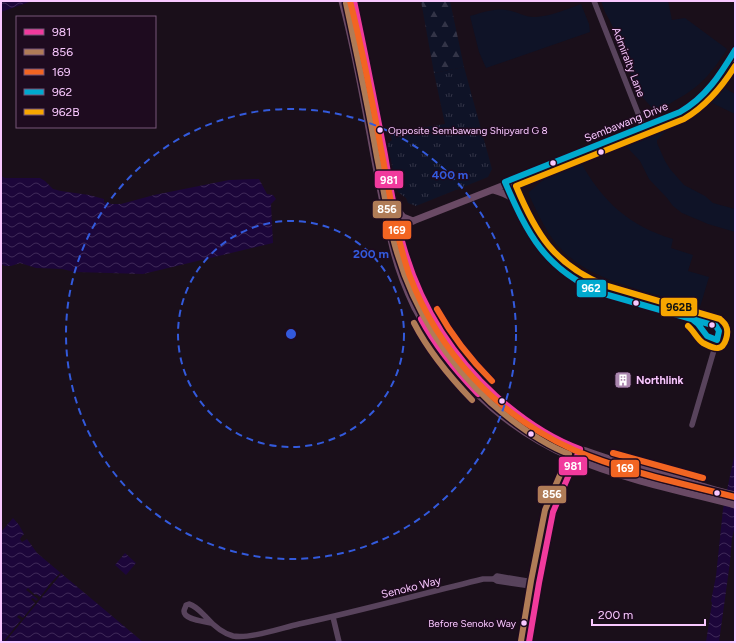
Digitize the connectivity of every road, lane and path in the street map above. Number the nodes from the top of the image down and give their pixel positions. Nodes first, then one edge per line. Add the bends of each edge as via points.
1 (342, 1) edge
2 (354, 1) edge
3 (594, 1) edge
4 (735, 50) edge
5 (735, 58) edge
6 (644, 129) junction
7 (525, 179) junction
8 (505, 185) junction
9 (493, 190) junction
10 (512, 198) junction
11 (394, 206) junction
12 (413, 221) junction
13 (399, 226) junction
14 (391, 240) junction
15 (693, 320) junction
16 (717, 340) junction
17 (692, 425) dead end
18 (580, 449) junction
19 (575, 459) junction
20 (735, 495) edge
21 (735, 505) edge
22 (539, 585) junction
23 (333, 617) junction
24 (211, 623) junction
25 (339, 642) edge
26 (529, 642) edge

1 - 14 main road
2 - 11 main road
3 - 6 street, Admiralty Lane
4 - 6 main road, Sembawang Drive via 718,77 699,99 680,112
5 - 6 main road, Sembawang Drive via 722,81 696,107 674,119
6 - 7 main road, Sembawang Drive
6 - 8 main road, Sembawang Drive
7 - 8 main road, Sembawang Drive
7 - 10 main road via 514,191
8 - 9 main road, Sembawang Drive
8 - 10 street
9 - 10 main road
9 - 12 main road, Sembawang Drive
10 - 15 street via 536,244 570,276 601,293
11 - 12 main road via 403,217
11 - 13 main road
12 - 13 main road, Sembawang Drive
13 - 14 main road via 393,230
13 - 18 main road via 418,289 435,322 457,355 511,408 538,428
14 - 19 main road via 408,294 424,325 461,377 515,426
15 - 16 street via 707,336
15 - 16 street via 716,326 719,331
16 - 17 street
18 - 19 street
18 - 20 main road via 610,460
19 - 21 main road via 636,480
19 - 22 street via 553,512
22 - 23 street, Senoko Way via 483,579
22 - 26 street
23 - 24 street, Senoko Way via 243,637 222,632
23 - 25 street
24 - 24 street, Senoko Way via 188,617 184,613 186,605 196,607

